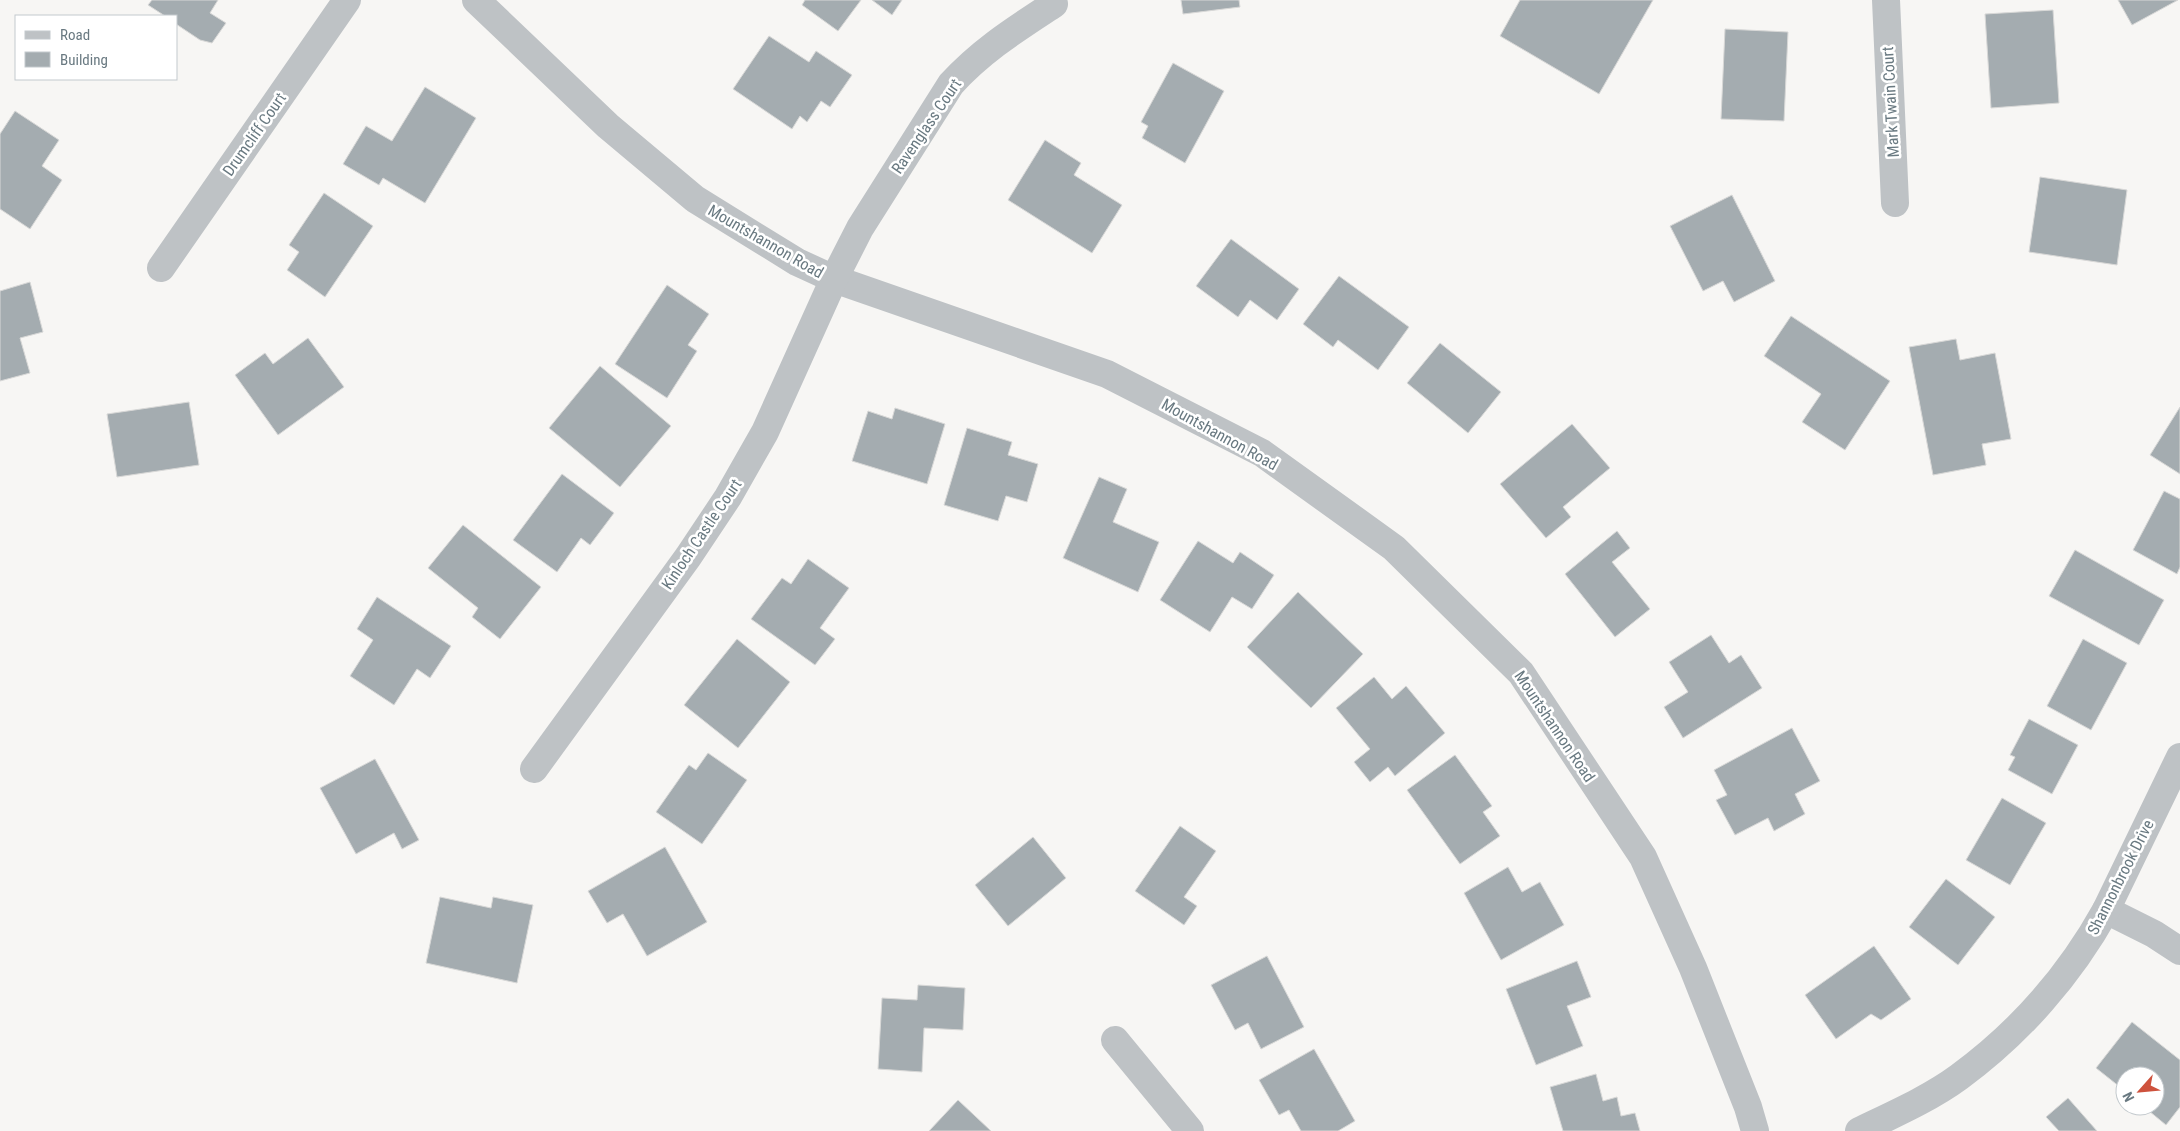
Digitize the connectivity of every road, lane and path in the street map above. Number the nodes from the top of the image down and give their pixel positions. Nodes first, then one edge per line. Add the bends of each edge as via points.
1 (347, 0) edge
2 (476, 0) edge
3 (1886, 0) edge
4 (1054, 4) dead end
5 (1895, 203) dead end
6 (161, 268) dead end
7 (834, 280) junction
8 (2180, 757) edge
9 (534, 769) dead end
10 (2106, 910) junction
11 (2180, 951) edge
12 (1115, 1040) dead end
13 (1190, 1131) edge
14 (1756, 1131) edge
15 (1859, 1131) edge

1 - 6 street, Drumcliff Court
2 - 7 street, Mountshannon Road via 608,126 695,199 797,262
3 - 5 street, Mark Twain Court
4 - 7 street, Ravenglass Court via 992,45 951,84 860,228
7 - 9 street, Kinloch Castle Court via 764,432 728,497
7 - 14 street, Mountshannon Road via 1107,374 1262,453 1394,548 1522,673 1642,857 1693,968
8 - 10 street, Shannonbrook Drive
10 - 11 street
10 - 15 street, Shannonbrook Drive via 2050,992 2006,1038 1958,1077 1903,1110
12 - 13 street

